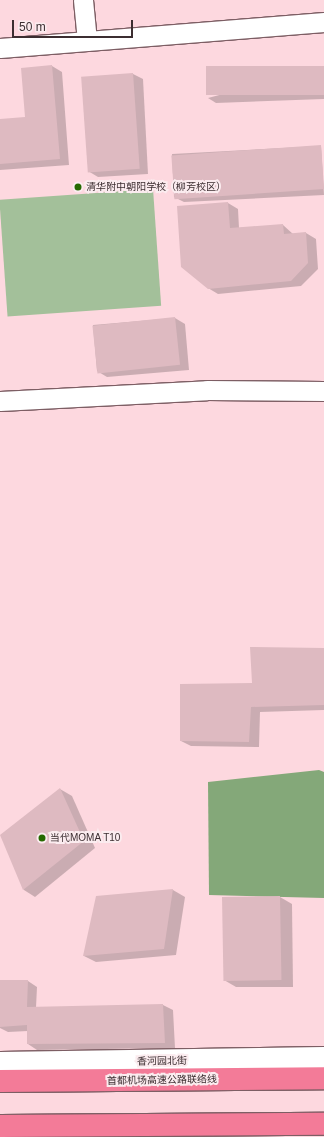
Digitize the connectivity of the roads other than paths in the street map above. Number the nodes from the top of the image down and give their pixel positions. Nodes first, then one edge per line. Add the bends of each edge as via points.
1 (83, 0) edge
2 (324, 22) edge
3 (87, 41) junction
4 (0, 48) edge
5 (324, 391) edge
6 (0, 401) edge
7 (324, 1058) edge
8 (0, 1063) edge
9 (324, 1078) edge
10 (0, 1081) edge
11 (324, 1124) edge
12 (0, 1126) edge

1 - 3 street
2 - 3 street
3 - 4 street
5 - 6 street via 207,390
7 - 8 street, 香河园北街
9 - 10 highway, 首都机场高速公路联络线
11 - 12 highway

